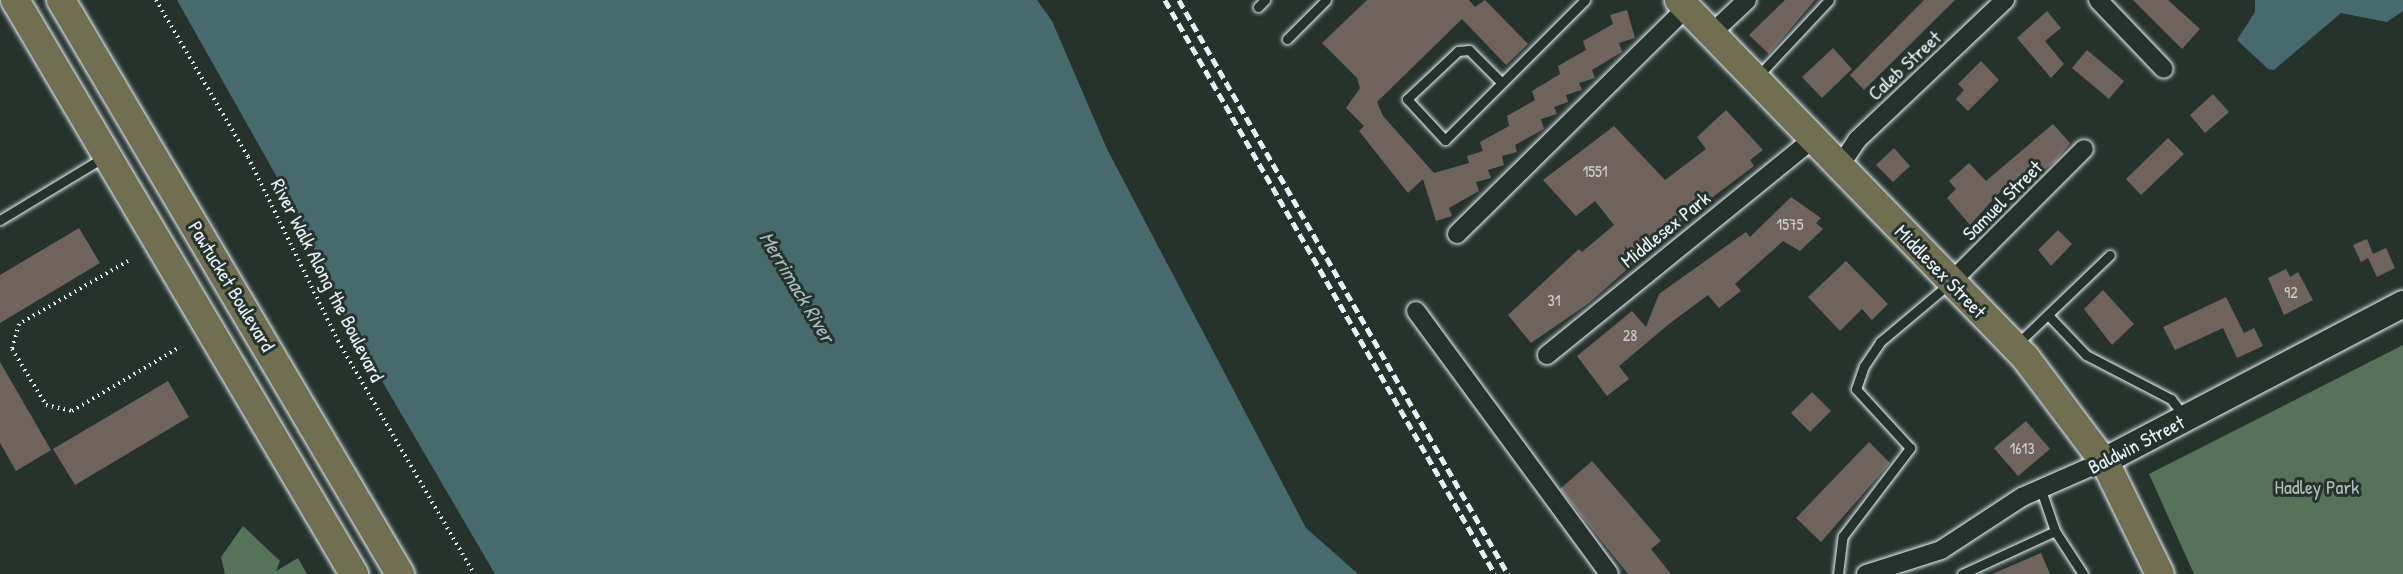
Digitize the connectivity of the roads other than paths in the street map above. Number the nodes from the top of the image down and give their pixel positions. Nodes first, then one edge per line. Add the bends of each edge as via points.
1 (15, 0) edge
2 (61, 0) edge
3 (1326, 0) edge
4 (1585, 0) edge
5 (1747, 0) edge
6 (1829, 0) edge
7 (2005, 0) edge
8 (2098, 0) edge
9 (1682, 4) edge
10 (1712, 33) junction
11 (1287, 39) dead end
12 (2164, 69) dead end
13 (1755, 79) junction
14 (1502, 82) junction
15 (1813, 140) junction
16 (2084, 149) dead end
17 (109, 155) junction
18 (1839, 167) junction
19 (0, 220) edge
20 (1457, 234) dead end
21 (2110, 255) dead end
22 (1952, 282) junction
23 (2403, 304) edge
24 (1416, 311) dead end
25 (2048, 315) junction
26 (2014, 347) junction
27 (1546, 355) dead end
28 (2186, 418) junction
29 (2104, 461) junction
30 (2041, 490) junction
31 (2055, 531) junction
32 (354, 574) edge
33 (400, 574) edge
34 (1609, 574) edge
35 (1838, 574) edge
36 (1866, 574) edge
37 (1962, 574) edge
38 (2083, 574) edge
39 (2160, 574) edge

1 - 17 main road, Pawtucket Boulevard
2 - 33 main road, Pawtucket Boulevard
3 - 11 lane
4 - 14 lane
5 - 10 street
6 - 13 lane
7 - 18 street, Caleb Street via 1857,140
8 - 12 street
9 - 10 main road, Middlesex Street
9 - 20 street
10 - 13 main road, Middlesex Street
13 - 15 main road, Middlesex Street
14 - 14 lane via 1469,50 1458,51 1407,99 1445,140
15 - 18 main road, Middlesex Street
15 - 27 street, Middlesex Park
16 - 22 street, Samuel Street
17 - 19 lane
17 - 32 main road, Pawtucket Boulevard
18 - 22 main road, Middlesex Street
21 - 25 lane
22 - 26 main road, Middlesex Street
22 - 35 lane via 1880,342 1864,366 1856,389 1910,448 1843,536
23 - 28 street, Baldwin Street
24 - 34 street
25 - 26 lane
25 - 28 lane via 2086,355 2171,399
26 - 29 main road, Middlesex Street
28 - 29 street, Baldwin Street
29 - 30 street, Baldwin Street
29 - 39 main road, Middlesex Street
30 - 31 lane
30 - 36 street, Baldwin Street via 1941,550
31 - 37 lane
31 - 38 lane

